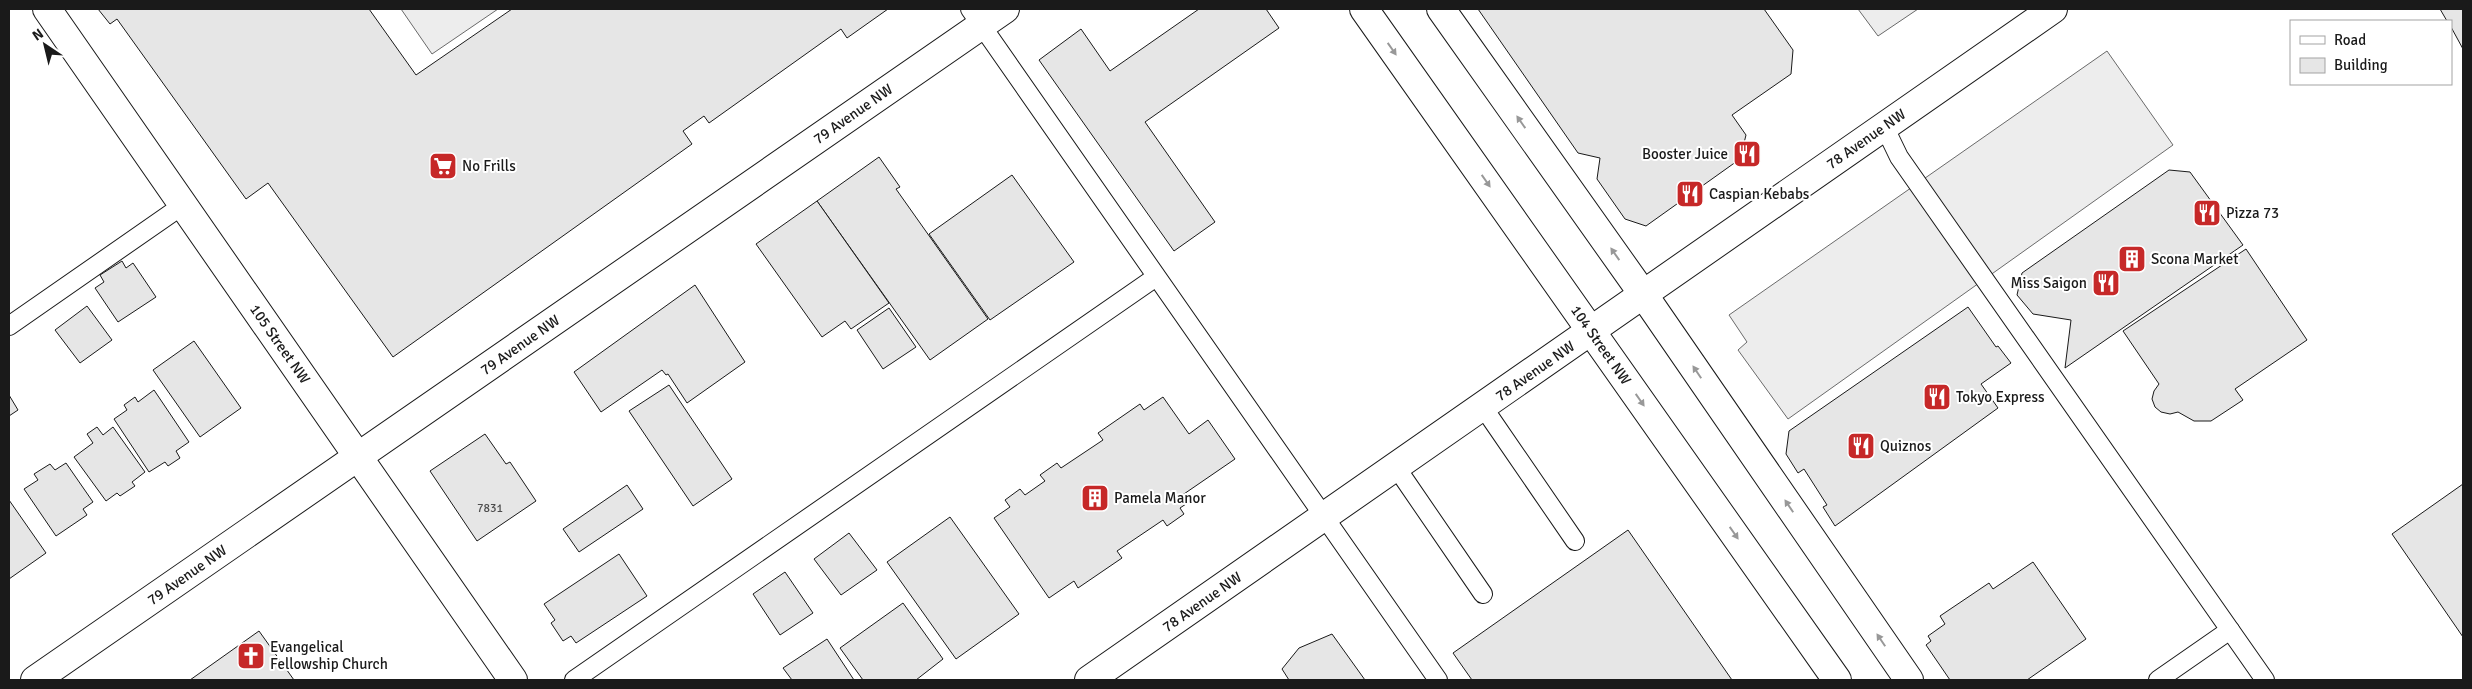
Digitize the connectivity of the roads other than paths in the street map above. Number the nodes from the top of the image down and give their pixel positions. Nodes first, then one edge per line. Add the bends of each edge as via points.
1 (47, 9) edge
2 (1005, 9) edge
3 (1364, 9) edge
4 (1441, 9) edge
5 (2053, 9) edge
6 (976, 17) edge
7 (1884, 126) junction
8 (183, 205) junction
9 (1156, 277) junction
10 (1643, 294) junction
11 (9, 326) edge
12 (1592, 332) junction
13 (1483, 407) junction
14 (358, 456) junction
15 (1396, 467) junction
16 (1324, 517) junction
17 (1575, 541) dead end
18 (1483, 594) dead end
19 (2230, 630) junction
20 (35, 680) edge
21 (513, 680) edge
22 (574, 680) edge
23 (1089, 680) edge
24 (1438, 680) edge
25 (1837, 680) edge
26 (1909, 680) edge
27 (2158, 680) edge
28 (2264, 680) edge

1 - 8 street, 105 Street NW
2 - 6 street, 79 Avenue NW
3 -> 12 street, 104 Street NW
10 -> 4 street
5 - 7 street, 78 Avenue NW
6 - 9 lane
6 - 14 street, 79 Avenue NW
7 - 10 street, 78 Avenue NW
7 - 19 lane via 1898,157
8 - 11 lane
8 - 14 street, 105 Street NW
9 - 16 lane
9 - 22 lane
10 - 12 street, 78 Avenue NW
26 -> 10 street
12 - 13 street, 78 Avenue NW
12 -> 25 street, 104 Street NW
13 - 15 street, 78 Avenue NW
13 - 17 lane
14 - 20 street, 79 Avenue NW
14 - 21 street, 105 Street NW
15 - 16 street, 78 Avenue NW
15 - 18 lane
16 - 23 street, 78 Avenue NW
16 - 24 lane
19 - 27 lane
19 - 28 lane

